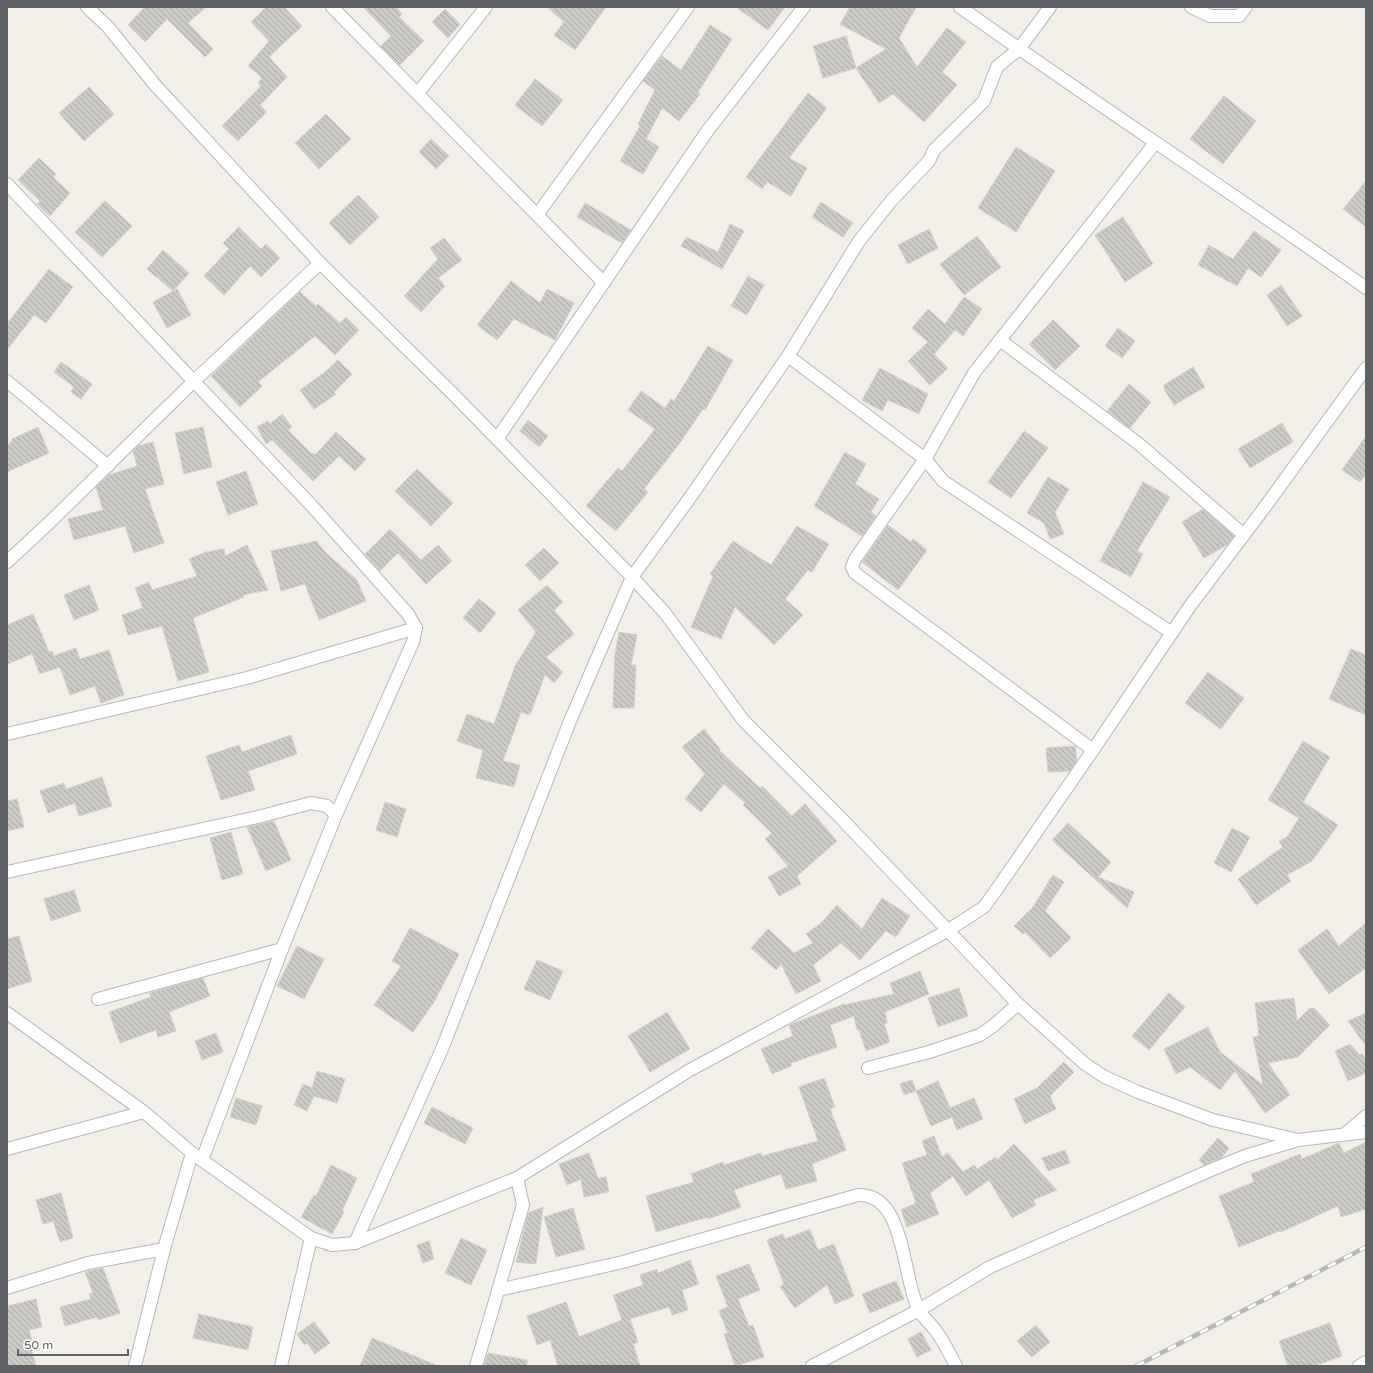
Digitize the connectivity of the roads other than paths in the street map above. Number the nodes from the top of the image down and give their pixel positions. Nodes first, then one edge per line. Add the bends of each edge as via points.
1 (87, 7) edge
2 (332, 7) edge
3 (486, 7) edge
4 (688, 7) edge
5 (804, 7) edge
6 (960, 7) edge
7 (1050, 7) edge
8 (1191, 7) edge
9 (1246, 7) edge
10 (1019, 49) junction
11 (418, 93) junction
12 (1156, 143) junction
13 (7, 184) edge
14 (537, 215) junction
15 (320, 263) junction
16 (604, 283) junction
17 (1366, 288) edge
18 (1000, 340) junction
19 (788, 356) junction
20 (1366, 368) edge
21 (7, 381) edge
22 (194, 381) junction
23 (497, 439) junction
24 (925, 459) junction
25 (108, 466) junction
26 (1244, 535) junction
27 (7, 562) edge
28 (632, 577) junction
29 (416, 628) junction
30 (1172, 633) junction
31 (7, 734) edge
32 (1093, 750) junction
33 (336, 815) junction
34 (7, 872) edge
35 (947, 931) junction
36 (282, 949) junction
37 (98, 999) dead end
38 (1018, 1004) junction
39 (7, 1013) edge
40 (868, 1068) dead end
41 (144, 1112) junction
42 (1366, 1116) edge
43 (1366, 1132) edge
44 (1346, 1133) junction
45 (1298, 1140) junction
46 (7, 1149) edge
47 (192, 1153) junction
48 (202, 1160) junction
49 (517, 1178) junction
50 (311, 1238) junction
51 (356, 1243) junction
52 (164, 1249) junction
53 (7, 1288) edge
54 (498, 1290) junction
55 (919, 1310) junction
56 (1366, 1362) edge
57 (135, 1366) edge
58 (281, 1366) edge
59 (476, 1366) edge
60 (812, 1366) edge
61 (956, 1366) edge
62 (1359, 1366) edge

1 - 15 street via 108,27 156,86
2 - 11 street
3 - 11 street
4 - 14 street
5 - 16 street via 708,130
6 - 10 street
7 - 10 street
8 - 9 street via 1210,16 1239,16
10 - 12 street
10 - 19 street via 997,67 984,101 934,150 929,161 891,201 860,241
11 - 14 street
12 - 17 street
12 - 18 street
13 - 22 street
14 - 16 street
15 - 22 street
15 - 23 street
16 - 23 street
18 - 24 street via 974,372
18 - 26 street via 1139,444
19 - 24 street
19 - 28 street
20 - 26 street
21 - 25 street
22 - 25 street
22 - 29 street via 312,506 408,614
23 - 28 street
24 - 30 street via 943,481
24 - 32 street via 855,559 853,570
25 - 27 street
26 - 30 street
28 - 35 street via 665,613 744,720
28 - 51 street via 570,721 442,1049
29 - 31 street via 247,678
29 - 33 street via 413,642
30 - 32 street
32 - 35 street via 984,907
33 - 34 street via 327,806 311,802 258,817
33 - 36 street
35 - 38 street
35 - 49 street via 690,1070
36 - 37 street
36 - 48 street
38 - 40 street via 980,1035
38 - 45 street via 1085,1064 1103,1076 1213,1120
39 - 41 street
41 - 46 street
41 - 47 street
42 - 44 street
43 - 44 street
44 - 45 street
45 - 55 street via 1210,1170 1003,1261
47 - 48 street
47 - 52 street
48 - 50 street
49 - 51 street
49 - 54 street via 522,1205
50 - 51 street via 332,1245
50 - 58 street
52 - 53 street via 88,1263
52 - 57 street
54 - 55 street via 623,1262 858,1195 866,1195 884,1205 893,1219
54 - 59 street
55 - 60 street
55 - 61 street via 949,1350
56 - 62 street

